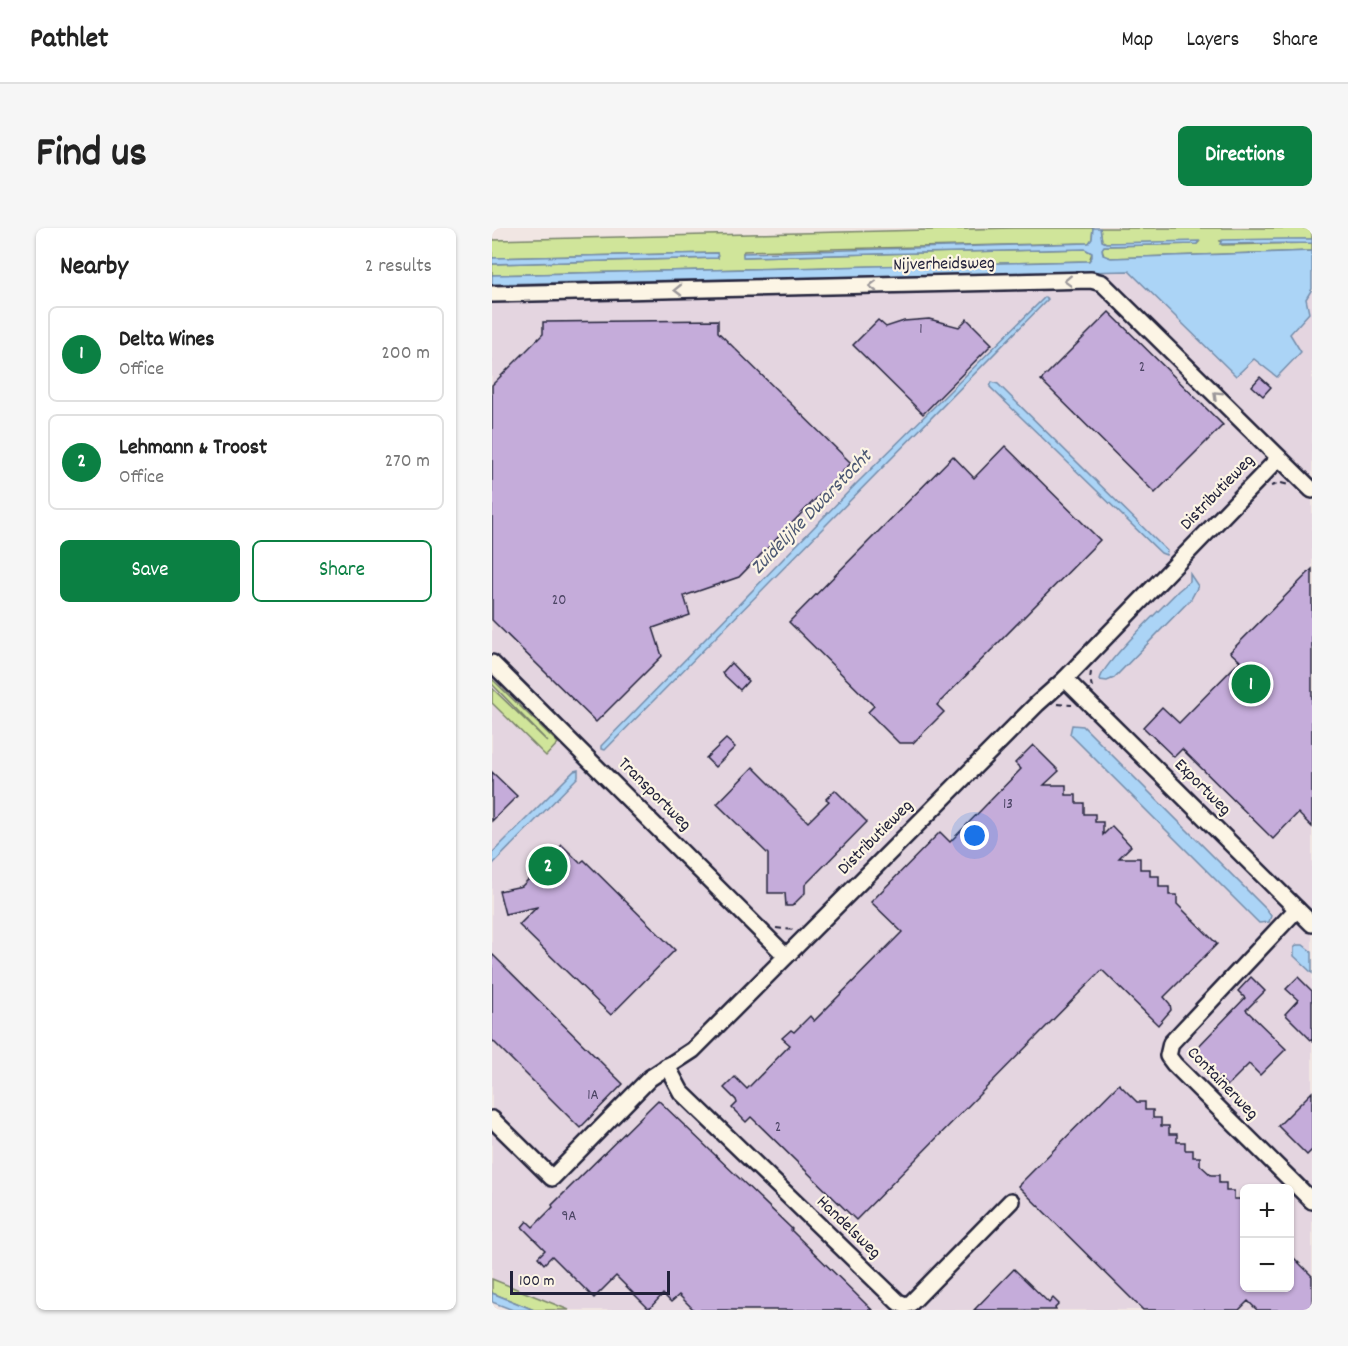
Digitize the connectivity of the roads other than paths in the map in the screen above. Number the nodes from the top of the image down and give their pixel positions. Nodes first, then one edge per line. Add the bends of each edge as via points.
1 (492, 294) edge
2 (1279, 458) junction
3 (1312, 490) edge
4 (492, 663) edge
5 (1065, 679) junction
6 (1297, 909) junction
7 (1312, 924) edge
8 (786, 956) junction
9 (667, 1066) junction
10 (492, 1119) edge
11 (1011, 1201) dead end
12 (1312, 1201) edge

2 -> 1 street, Nijverheidsweg via 1102,283 1091,280
2 - 3 street, Nijverheidsweg
2 - 5 street, Distributieweg
4 - 8 street, Transportweg
5 - 6 street, Exportweg
5 - 8 street, Distributieweg
6 - 7 street, Exportweg
6 - 12 street, Containerweg via 1171,1044 1168,1056
8 - 9 street, Distributieweg via 693,1050
9 - 10 street, Distributieweg via 650,1078 552,1178
9 - 11 street, Handelsweg via 681,1092 905,1305

